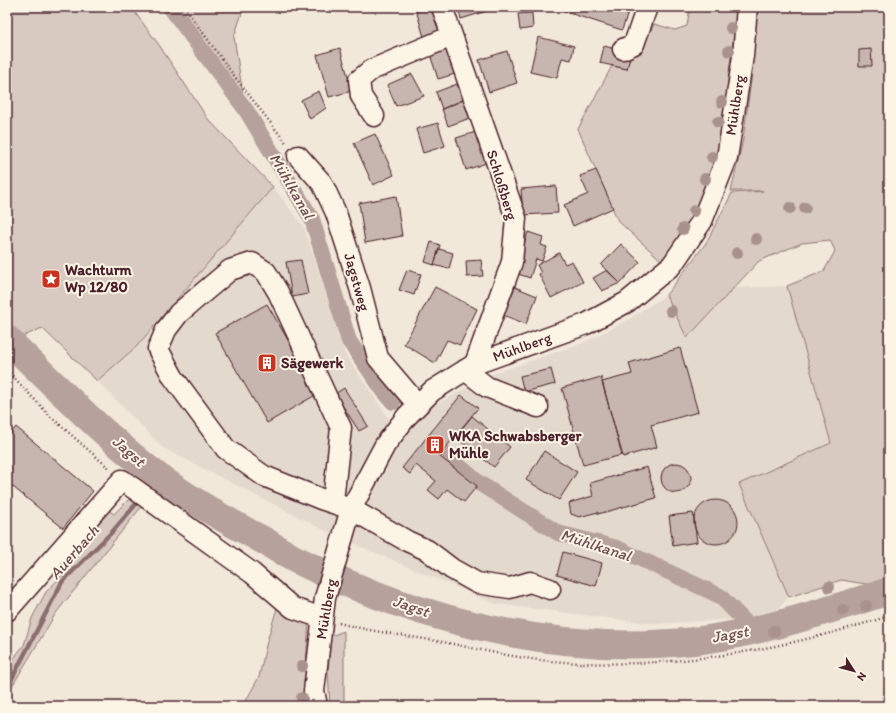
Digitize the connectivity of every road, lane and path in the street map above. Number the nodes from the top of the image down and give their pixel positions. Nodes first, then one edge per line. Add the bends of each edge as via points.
1 (184, 7) edge
2 (442, 7) edge
3 (647, 7) edge
4 (747, 7) edge
5 (452, 36) junction
6 (623, 48) dead end
7 (374, 116) dead end
8 (298, 156) joint
9 (470, 367) junction
10 (7, 370) edge
11 (418, 405) junction
12 (538, 407) dead end
13 (122, 480) junction
14 (333, 501) junction
15 (351, 509) junction
16 (550, 588) dead end
17 (7, 611) edge
18 (889, 616) edge
19 (322, 618) junction
20 (317, 706) edge

1 - 8 path via 257,106
2 - 5 street, Schloßberg
3 - 6 street via 634,44
4 - 9 street, Mühlberg via 743,56 727,158 702,221 672,265 627,302 586,324
5 - 7 street via 371,70 359,80 361,96
5 - 9 street, Schloßberg via 516,218 512,262
8 - 11 street, Jagstweg via 322,183 336,213 360,288 378,358
9 - 11 street, Mühlberg via 432,391
9 - 12 street via 487,387
10 - 13 path via 51,417
11 - 15 street, Mühlberg via 385,445
13 - 17 street
13 - 19 street via 252,573 293,608
14 - 14 street via 321,499 264,476 226,449 173,378 158,349 166,330 179,313 230,270 252,263 266,272 278,292 341,428
14 - 15 street
15 - 16 street via 427,550 452,569 477,583 510,588 530,582
15 - 19 street, Mühlberg via 325,598
18 - 19 path via 836,633 760,650 703,659 608,664 548,661 352,626
19 - 20 street, Mühlberg via 314,691

